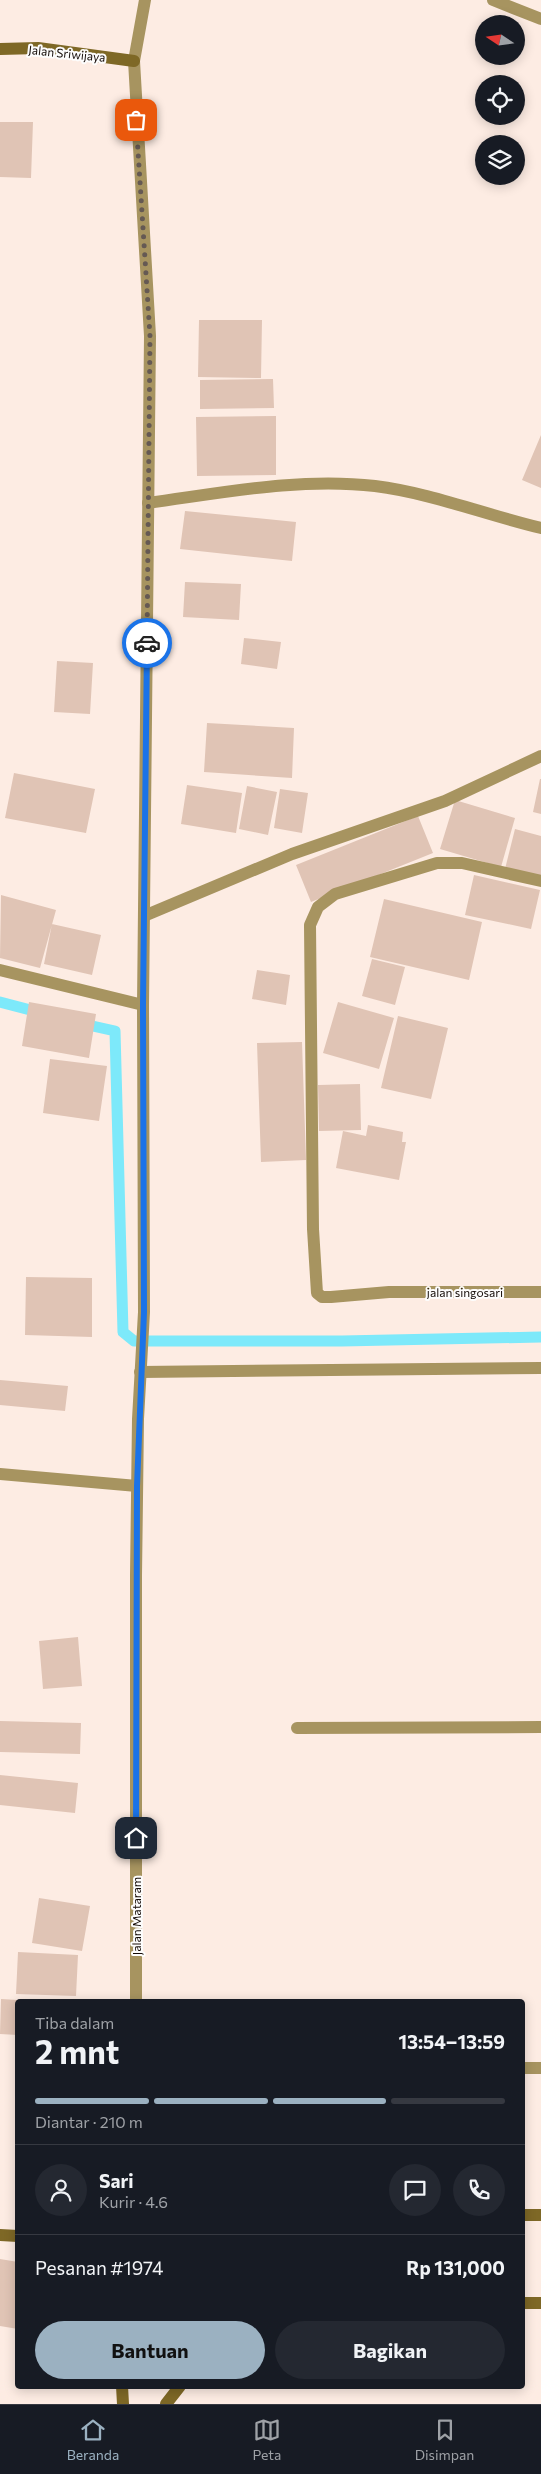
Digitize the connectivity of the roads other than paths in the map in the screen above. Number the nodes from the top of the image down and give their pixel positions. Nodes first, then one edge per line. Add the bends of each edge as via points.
1 (145, 0) edge
2 (493, 0) edge
3 (541, 19) edge
4 (0, 49) edge
5 (134, 61) junction
6 (148, 503) junction
7 (541, 528) edge
8 (541, 756) edge
9 (541, 881) edge
10 (144, 916) junction
11 (0, 970) edge
12 (143, 1005) junction
13 (541, 1292) edge
14 (541, 1368) edge
15 (140, 1372) junction
16 (0, 1474) edge
17 (137, 1486) junction
18 (541, 1727) edge
19 (297, 1728) dead end
20 (136, 1999) edge
21 (525, 2068) edge
22 (541, 2068) edge
23 (525, 2215) edge
24 (541, 2215) edge
25 (0, 2236) edge
26 (15, 2236) edge
27 (525, 2303) edge
28 (541, 2303) edge
29 (122, 2389) edge
30 (178, 2389) edge
31 (123, 2404) edge
32 (166, 2404) edge

1 - 5 street, Jalan Mataram
2 - 3 street
4 - 5 main road, Jalan Sriwijaya via 38,48
5 - 6 street, Jalan Mataram via 150,336
6 - 7 street via 265,487 375,486
6 - 10 street, Jalan Mataram
8 - 10 street via 445,801 292,854
9 - 13 street, jalan singosari via 462,863 437,862 335,894 318,907 310,925 313,1229 317,1293 331,1298 389,1292
10 - 12 street, Jalan Mataram
11 - 12 street
12 - 15 street, Jalan Mataram via 143,1323
14 - 15 street
15 - 17 street, Jalan Mataram
16 - 17 street
17 - 20 street, Jalan Mataram
18 - 19 street
21 - 22 street
23 - 24 main road
25 - 26 main road
27 - 28 main road
29 - 31 main road
30 - 32 main road

